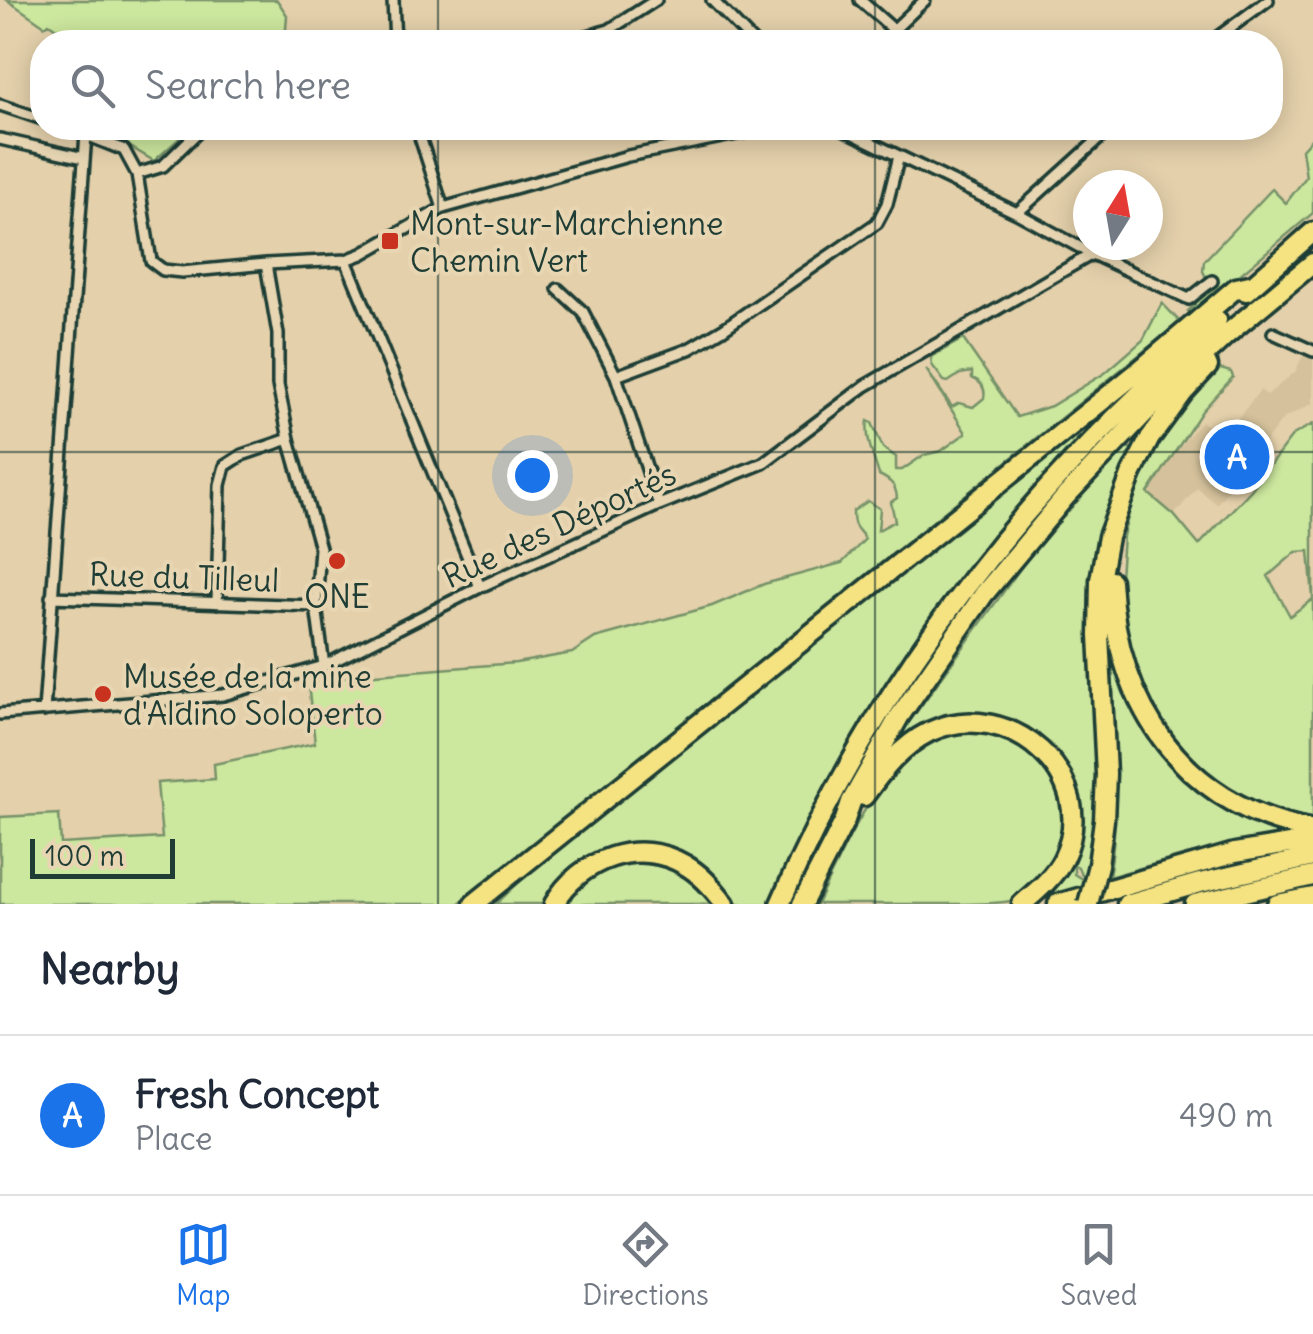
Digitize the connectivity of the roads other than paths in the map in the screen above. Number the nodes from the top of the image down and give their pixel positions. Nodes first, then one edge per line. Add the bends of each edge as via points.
1 (393, 0) edge
2 (656, 0) edge
3 (712, 0) edge
4 (860, 0) edge
5 (925, 0) edge
6 (1268, 0) edge
7 (394, 30) edge
8 (609, 30) edge
9 (741, 30) edge
10 (894, 30) joint
11 (1227, 30) edge
12 (0, 105) edge
13 (30, 114) edge
14 (0, 139) edge
15 (86, 140) edge
16 (100, 140) edge
17 (190, 140) edge
18 (422, 140) edge
19 (707, 140) edge
20 (865, 140) edge
21 (1098, 140) edge
22 (899, 156) junction
23 (84, 158) junction
24 (136, 174) junction
25 (443, 208) junction
26 (1017, 213) junction
27 (1313, 232) edge
28 (1073, 244) edge
29 (346, 260) junction
30 (1082, 260) edge
31 (1105, 260) edge
32 (1313, 262) edge
33 (266, 264) junction
34 (1212, 281) dead end
35 (1254, 284) junction
36 (558, 289) dead end
37 (1272, 333) dead end
38 (1226, 335) junction
39 (1313, 350) edge
40 (616, 376) junction
41 (289, 439) junction
42 (659, 504) junction
43 (1115, 521) junction
44 (480, 587) junction
45 (51, 597) junction
46 (216, 603) junction
47 (316, 606) junction
48 (324, 666) junction
49 (44, 710) junction
50 (0, 714) edge
51 (845, 820) junction
52 (1313, 830) edge
53 (1313, 840) edge
54 (1313, 857) edge
55 (512, 873) junction
56 (1313, 876) edge
57 (1313, 896) edge
58 (1280, 903) edge
59 (474, 904) edge
60 (487, 904) edge
61 (554, 904) edge
62 (725, 904) edge
63 (780, 904) edge
64 (802, 904) edge
65 (1022, 904) edge
66 (1058, 904) edge
67 (1088, 904) edge
68 (1127, 904) edge
69 (1195, 904) edge

1 - 7 street
2 - 8 street
3 - 9 street
4 - 10 street
5 - 10 street
6 - 11 street
12 - 13 street
14 - 23 street
15 - 23 street
16 - 24 street via 124,150
17 - 24 street via 163,166
18 - 25 street
19 - 25 street
20 - 22 street
21 - 26 street
22 - 26 street
22 - 40 street via 877,223 722,329
23 - 45 street
24 - 33 street via 151,261 182,272
25 - 29 street
26 - 28 street
27 - 35 highway
29 - 33 street
29 - 44 street
30 - 42 street, Rue des Déportés via 866,386 763,464
31 - 34 street via 1189,299
32 - 38 highway
33 - 41 street
35 - 55 highway via 1236,288
35 - 63 highway via 1090,443 961,595 869,730
36 - 40 street via 583,312
37 - 39 street
38 - 43 highway via 1150,438
38 - 51 highway via 1066,496 984,594 899,717
40 - 42 street
41 - 46 street via 225,466
41 - 47 street via 320,548
42 - 44 street, Rue des Déportés
43 - 52 highway via 1110,583 1119,647 1158,732 1220,796
43 - 67 highway, bridge via 1100,580 1106,774
44 - 48 street, Rue des Déportés
45 - 46 street, Rue du Tilleul
45 - 49 street
46 - 47 street, Rue du Tilleul
47 - 48 street
48 - 49 street, Rue des Déportés via 224,695
49 - 50 street, Rue des Déportés
51 - 64 highway
51 - 65 highway via 890,762 930,732 978,722 1022,735 1058,771 1071,823 1063,860
53 - 66 highway via 1235,853
54 - 68 highway
55 - 59 highway
55 - 60 highway
56 - 69 highway
57 - 58 highway
61 - 62 highway via 574,877 628,852 684,864

